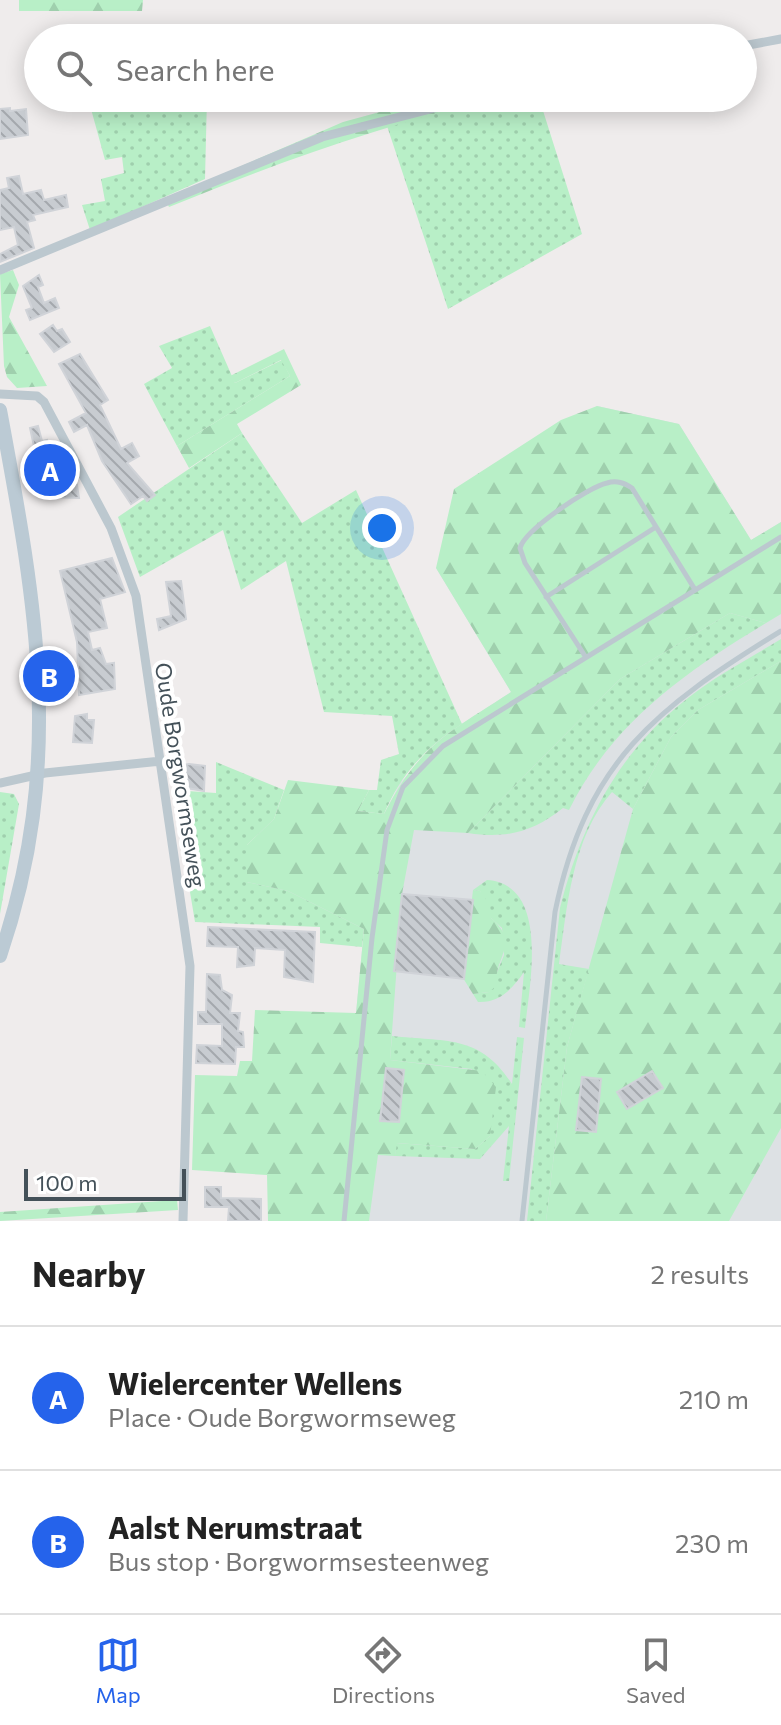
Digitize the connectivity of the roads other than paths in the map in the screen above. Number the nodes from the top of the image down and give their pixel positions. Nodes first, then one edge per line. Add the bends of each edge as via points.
1 (781, 39) edge
2 (757, 43) edge
3 (419, 112) edge
4 (0, 270) edge
5 (0, 394) edge
6 (0, 410) edge
7 (656, 527) junction
8 (781, 537) edge
9 (694, 588) junction
10 (546, 597) junction
11 (781, 631) edge
12 (585, 656) junction
13 (161, 761) junction
14 (37, 776) junction
15 (0, 783) edge
16 (0, 956) edge
17 (183, 1221) edge
18 (344, 1221) edge
19 (522, 1221) edge

1 - 2 street
3 - 4 street via 322,137
5 - 13 street, Oude Borgwormseweg via 37,396 44,402 122,555 136,596
6 - 14 main road via 38,631
7 - 9 lane
7 - 10 lane
7 - 10 lane via 629,486 597,486 528,532 521,543 525,563
8 - 9 lane
9 - 12 lane
10 - 12 lane
11 - 19 lane via 704,678 663,711 612,770 583,818 555,912
12 - 18 lane via 443,746 416,770 396,801 376,903
13 - 14 street
13 - 17 street, Oude Borgwormseweg via 190,966
14 - 15 street
14 - 16 main road via 21,881

